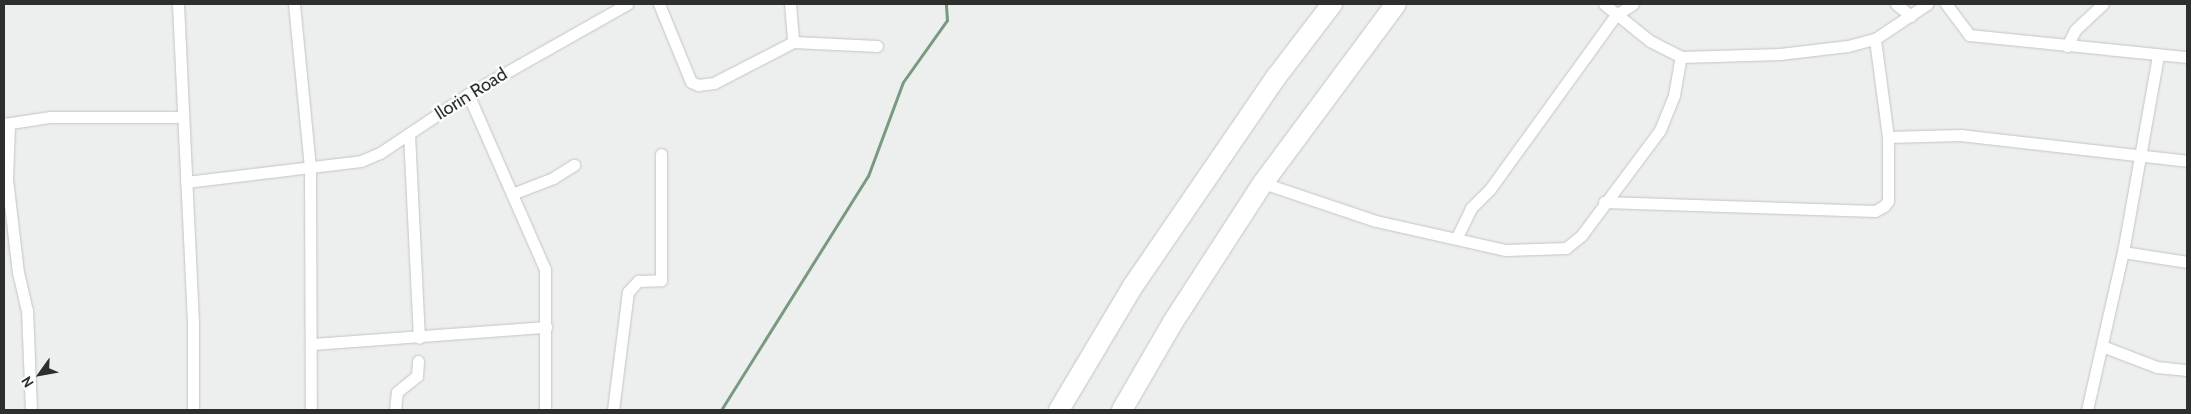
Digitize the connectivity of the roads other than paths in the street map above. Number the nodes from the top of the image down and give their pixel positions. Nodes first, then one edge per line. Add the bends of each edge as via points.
1 (178, 4) edge
2 (294, 4) edge
3 (627, 4) edge
4 (659, 4) edge
5 (790, 4) edge
6 (1332, 4) edge
7 (1396, 4) edge
8 (1604, 4) edge
9 (1633, 4) edge
10 (1896, 4) edge
11 (1927, 4) edge
12 (1946, 4) edge
13 (2103, 4) edge
14 (613, 7) edge
15 (1616, 15) junction
16 (1912, 16) junction
17 (1875, 39) junction
18 (793, 42) junction
19 (877, 46) dead end
20 (2067, 46) junction
21 (2158, 55) junction
22 (1681, 57) junction
23 (2187, 57) edge
24 (468, 94) junction
25 (183, 117) junction
26 (7, 124) edge
27 (409, 134) junction
28 (1888, 137) junction
29 (661, 154) dead end
30 (2141, 157) junction
31 (2187, 161) edge
32 (574, 165) dead end
33 (310, 168) junction
34 (186, 182) junction
35 (1263, 183) junction
36 (512, 194) junction
37 (1604, 202) junction
38 (8, 236) edge
39 (1457, 237) junction
40 (2123, 252) junction
41 (2187, 262) edge
42 (546, 326) junction
43 (419, 338) junction
44 (313, 344) junction
45 (2102, 346) junction
46 (418, 361) dead end
47 (2187, 370) edge
48 (1128, 408) edge
49 (31, 410) edge
50 (193, 410) edge
51 (311, 410) edge
52 (395, 410) edge
53 (545, 410) edge
54 (614, 410) edge
55 (1059, 410) edge
56 (2087, 410) edge

1 - 25 street
2 - 33 street
3 - 14 street, Ilorin Road
4 - 18 street via 691,82 698,85 714,83
5 - 18 street
6 - 55 highway via 1277,76 1133,286
7 - 35 highway
8 - 15 street
9 - 15 street
10 - 16 street
11 - 16 street
12 - 20 street via 1969,35
13 - 20 street via 2075,30
14 - 24 street, Ilorin Road
15 - 22 street via 1650,41
15 - 39 street via 1490,189 1471,208
16 - 17 street
17 - 22 street via 1780,54
17 - 28 street
18 - 19 street
20 - 21 street
21 - 23 street
21 - 30 street
22 - 37 street via 1674,95 1660,130
24 - 27 street, Ilorin Road
24 - 36 street
25 - 26 street via 50,117
25 - 34 street
26 - 38 street
27 - 33 street, Ilorin Road via 361,161
27 - 43 street
28 - 30 street via 1960,135
28 - 37 street via 1888,201 1875,211
29 - 54 street via 661,280 638,281 628,292
30 - 31 street
30 - 40 street
32 - 36 street via 553,178
33 - 34 street, Ilorin Road
33 - 44 street
34 - 50 street via 194,324
35 - 39 street via 1376,220
35 - 48 highway via 1173,322
36 - 42 street via 519,218 541,253 545,269
37 - 39 street via 1581,236 1566,248 1506,250
38 - 49 street via 27,310
40 - 41 street
40 - 45 street
42 - 43 street
42 - 53 street
43 - 44 street
44 - 51 street
45 - 47 street via 2156,367
45 - 56 street
46 - 52 street via 417,376 397,392

